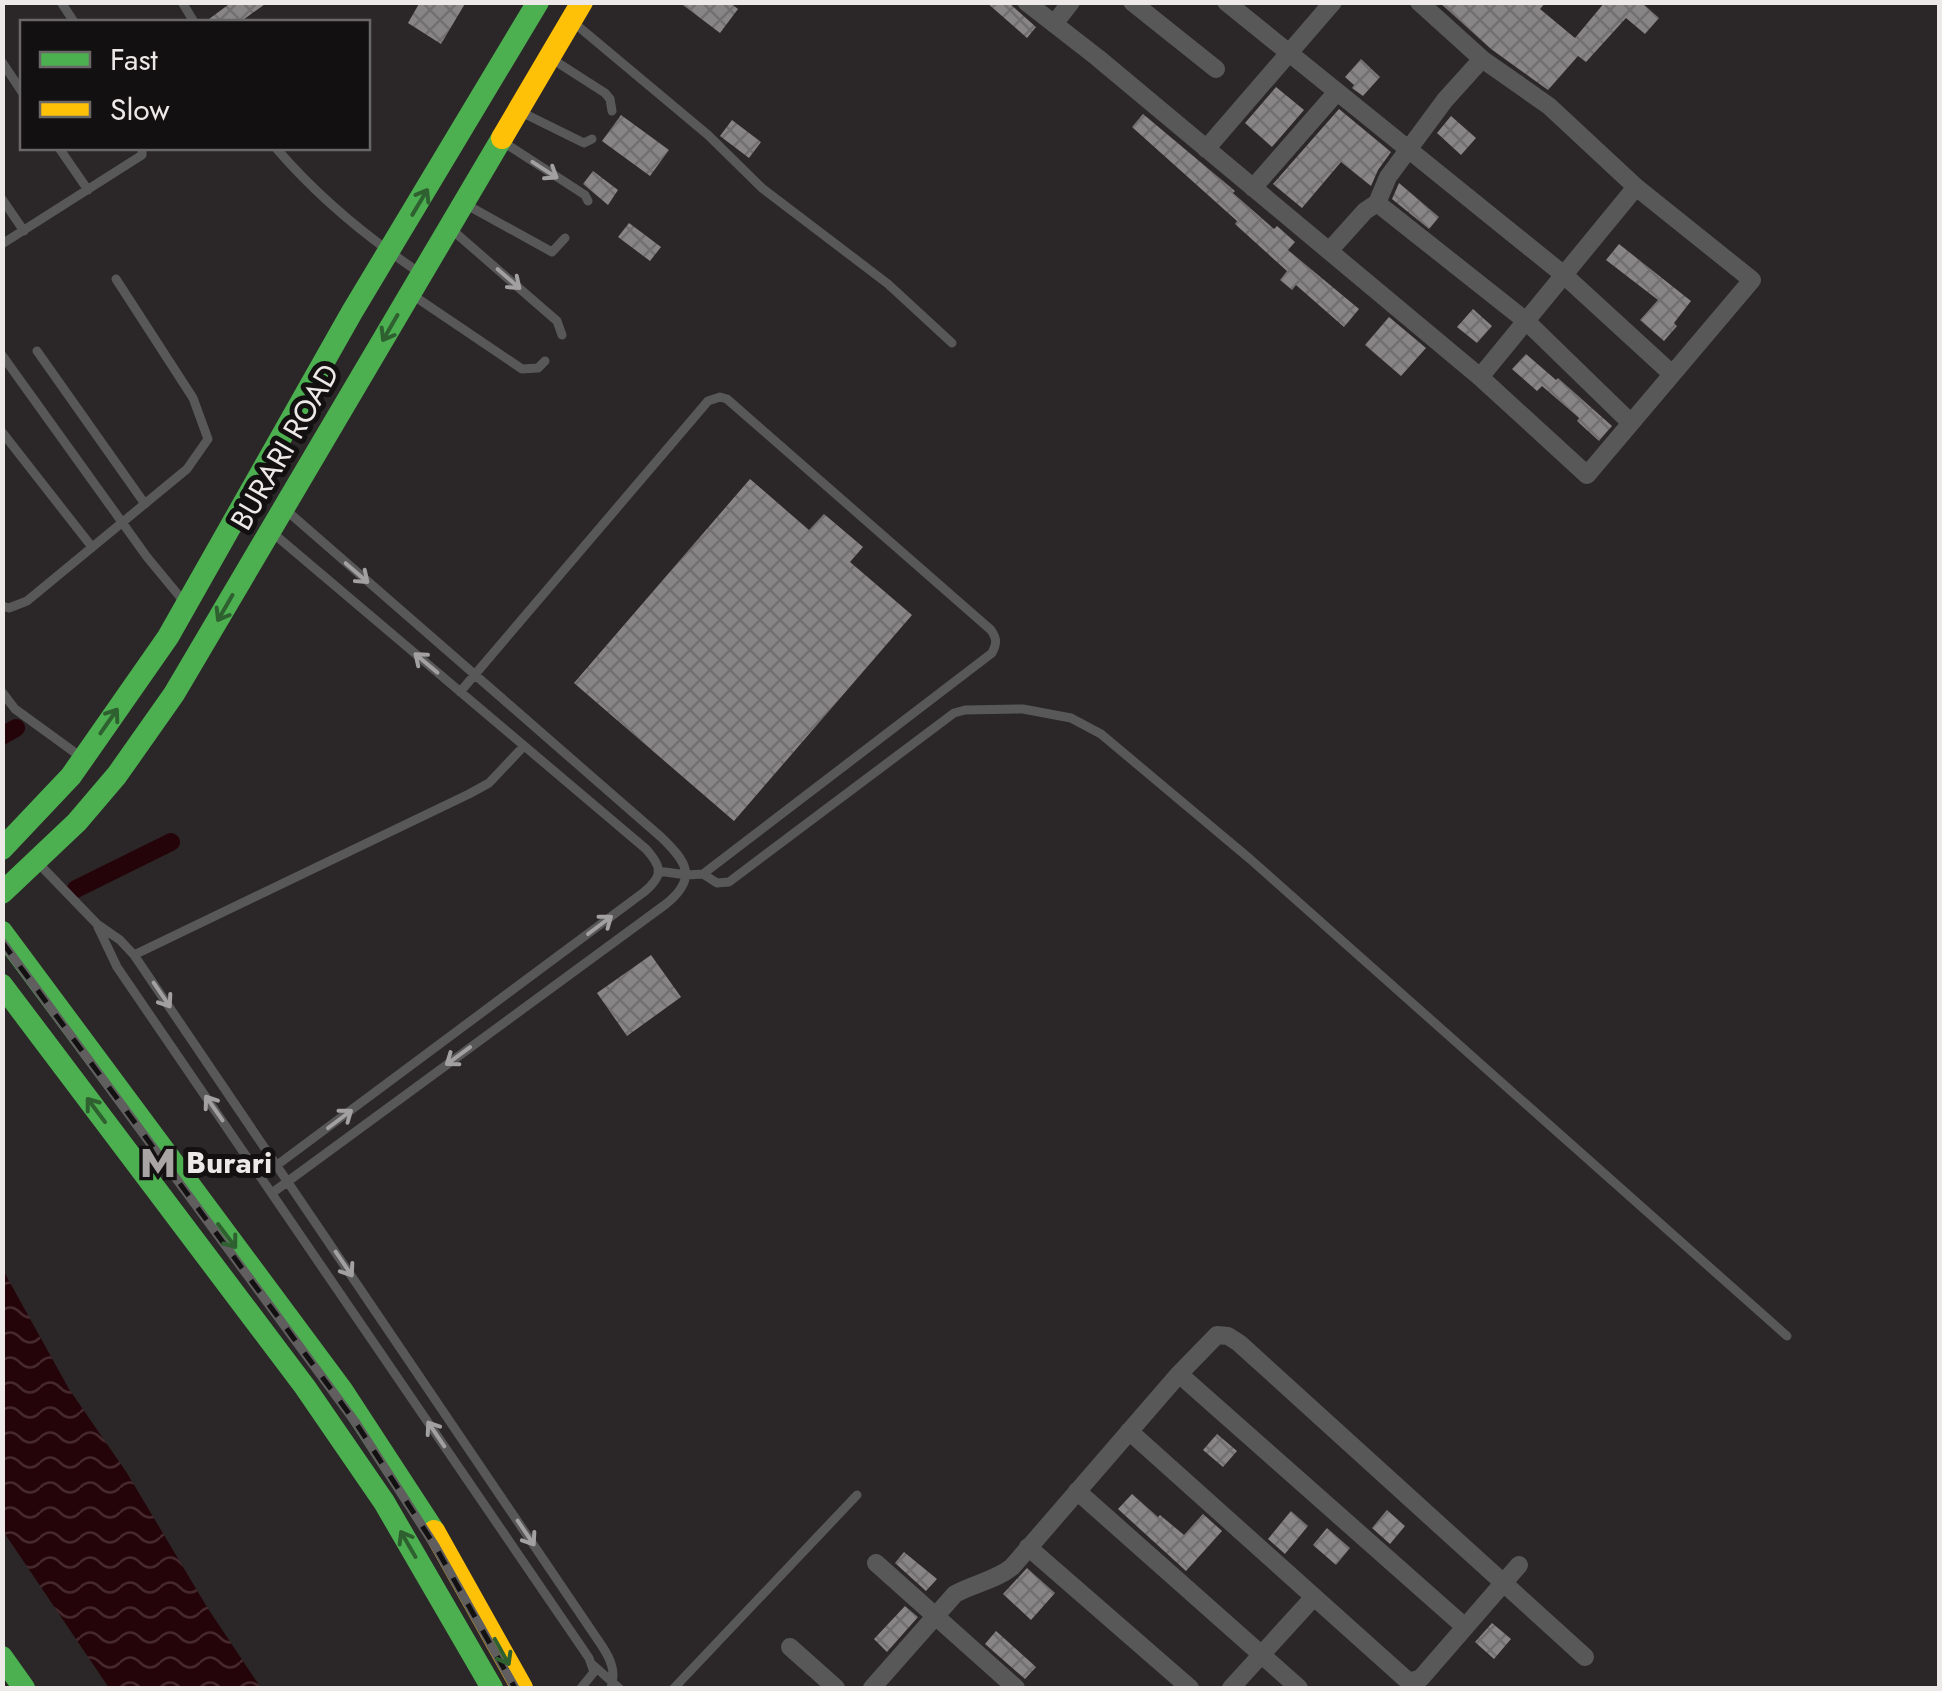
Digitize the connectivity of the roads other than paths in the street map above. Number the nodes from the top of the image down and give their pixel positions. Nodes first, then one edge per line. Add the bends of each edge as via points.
1 (538, 2) edge
2 (1026, 2) edge
3 (1070, 2) edge
4 (1132, 2) edge
5 (1226, 2) edge
6 (1333, 2) edge
7 (1418, 2) edge
8 (576, 12) edge
9 (1054, 24) junction
10 (1289, 55) junction
11 (550, 57) junction
12 (1482, 59) junction
13 (2, 62) edge
14 (1216, 69) dead end
15 (20, 89) edge
16 (1336, 93) junction
17 (518, 111) junction
18 (612, 111) dead end
19 (592, 138) dead end
20 (500, 141) junction
21 (1206, 149) junction
22 (60, 150) edge
23 (142, 150) edge
24 (278, 150) edge
25 (1409, 150) junction
26 (1636, 187) junction
27 (1254, 188) junction
28 (88, 190) junction
29 (2, 199) edge
30 (588, 201) dead end
31 (464, 203) junction
32 (1377, 204) junction
33 (449, 228) junction
34 (24, 231) junction
35 (566, 238) dead end
36 (2, 244) edge
37 (390, 252) junction
38 (1330, 252) junction
39 (1564, 275) junction
40 (116, 279) dead end
41 (416, 284) junction
42 (1526, 321) junction
43 (562, 335) dead end
44 (952, 343) dead end
45 (37, 351) dead end
46 (2, 355) edge
47 (545, 361) dead end
48 (1672, 374) junction
49 (1480, 378) junction
50 (1631, 422) junction
51 (2, 432) edge
52 (145, 504) junction
53 (284, 508) junction
54 (123, 522) junction
55 (270, 532) junction
56 (92, 548) junction
57 (186, 605) junction
58 (2, 606) edge
59 (475, 675) junction
60 (2, 692) edge
61 (460, 692) junction
62 (524, 746) junction
63 (83, 758) junction
64 (608, 791) junction
65 (596, 807) junction
66 (2, 850) edge
67 (36, 861) junction
68 (658, 871) junction
69 (703, 874) junction
70 (687, 875) junction
71 (2, 893) edge
72 (97, 924) junction
73 (2, 932) edge
74 (134, 955) junction
75 (2, 986) edge
76 (485, 1010) junction
77 (497, 1028) junction
78 (278, 1165) junction
79 (261, 1177) junction
80 (288, 1181) junction
81 (272, 1193) junction
82 (1787, 1336) dead end
83 (1178, 1374) junction
84 (1129, 1432) junction
85 (1076, 1490) junction
86 (857, 1494) dead end
87 (1028, 1547) junction
88 (876, 1563) dead end
89 (1519, 1566) dead end
90 (1505, 1583) junction
91 (1313, 1598) junction
92 (935, 1616) junction
93 (1465, 1628) junction
94 (790, 1647) dead end
95 (1260, 1656) junction
96 (2, 1657) edge
97 (1585, 1657) dead end
98 (594, 1665) junction
99 (614, 1687) edge
100 (24, 1688) edge
101 (492, 1688) edge
102 (522, 1688) edge
103 (581, 1688) edge
104 (674, 1688) edge
105 (836, 1688) edge
106 (872, 1688) edge
107 (1016, 1688) edge
108 (1190, 1688) edge
109 (1231, 1688) edge
110 (1299, 1688) edge

37 -> 1 main road, BURARI ROAD
2 - 9 street
3 - 9 street
4 - 14 street
5 - 10 street
6 - 10 street
7 - 12 street
8 - 11 main road, BURARI ROAD
8 - 44 lane via 762,188 888,284
9 - 21 street
10 - 16 street
10 - 21 street
11 - 17 main road, BURARI ROAD
11 - 18 lane via 605,93
12 - 25 street
12 - 26 street via 1549,106
13 - 15 lane
16 - 25 street
16 - 27 street
17 - 19 lane via 584,142
17 - 20 main road, BURARI ROAD
20 -> 30 lane
20 - 31 main road, BURARI ROAD
21 - 27 street
22 - 28 lane
23 - 28 lane
24 - 37 lane
25 - 32 street
25 - 39 street
26 - 39 street
26 - 48 street via 1752,280
27 - 38 street
28 - 34 lane
29 - 34 lane
31 - 33 main road, BURARI ROAD
31 - 35 lane via 552,252
32 - 38 street
32 - 42 street
33 - 41 main road, BURARI ROAD
33 -> 43 lane via 557,321
34 - 36 lane
37 - 41 lane
37 - 57 main road, BURARI ROAD
38 - 49 street
39 - 42 street
39 - 48 street
40 - 52 lane via 193,398 208,439 187,469
41 - 47 lane via 522,369
41 -> 53 main road, BURARI ROAD
42 - 49 street
42 - 50 street
45 - 52 lane
46 - 54 lane
48 - 50 street
49 - 50 street via 1587,475
51 - 56 lane
52 - 54 lane
53 - 55 main road, BURARI ROAD
53 -> 59 lane
54 - 56 lane
54 - 57 lane
61 -> 55 lane
55 -> 67 main road, BURARI ROAD via 148,733 77,822
56 - 58 lane via 27,602
63 -> 57 main road, BURARI ROAD
59 - 61 lane
59 - 64 lane
59 - 69 lane via 708,401 720,397 991,630 992,653
60 - 63 lane
61 - 62 lane
62 - 65 lane
62 - 74 lane via 469,794
63 - 66 main road, BURARI ROAD
64 - 65 lane
64 - 70 lane via 675,851
65 - 68 lane via 646,849
67 - 71 main road, BURARI ROAD
67 - 72 lane
68 - 70 lane
76 -> 68 lane via 644,892
69 - 70 lane
69 - 82 lane via 723,884 734,878 954,713 1023,709 1070,718 1100,734 1250,859
70 - 77 lane via 679,894
72 - 74 lane
79 -> 72 lane via 117,968
73 -> 102 main road via 342,1390 439,1539
74 -> 78 lane
101 -> 75 main road via 384,1502 305,1388
76 - 77 lane
78 -> 76 lane
77 -> 80 lane
78 - 79 lane
78 - 80 lane
79 - 81 lane
80 - 81 lane
80 -> 99 lane via 602,1646
98 -> 81 lane
83 - 84 street
83 - 90 street via 1217,1335 1228,1336
83 - 93 street
84 - 85 street
84 - 91 street
85 - 87 street
85 - 95 street
86 - 104 lane
87 - 92 street via 1004,1574 954,1594
87 - 108 street
88 - 92 street
89 - 90 street
90 - 93 street
90 - 97 street
91 - 93 street via 1409,1682 1421,1678
91 - 95 street
92 - 106 street
92 - 107 street
94 - 105 street
95 - 109 street
95 - 110 street
96 - 100 main road
98 - 99 lane
98 - 103 lane

